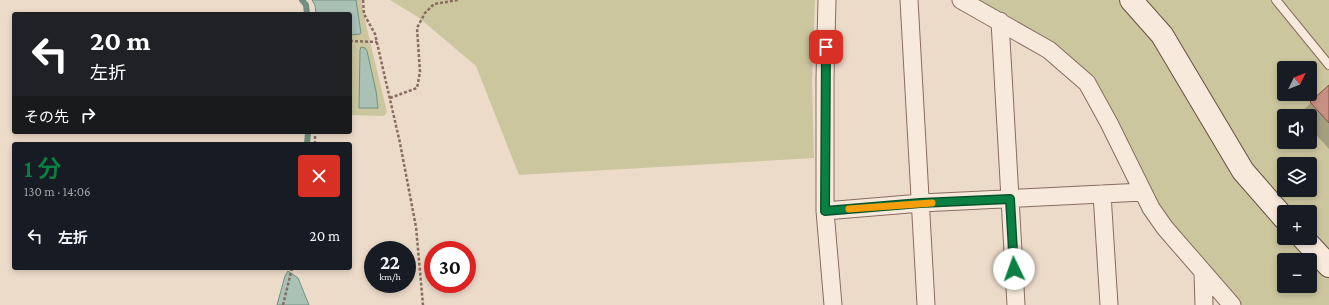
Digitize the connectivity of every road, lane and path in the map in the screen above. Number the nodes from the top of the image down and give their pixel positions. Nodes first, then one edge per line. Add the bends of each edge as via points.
1 (363, 0) edge
2 (458, 0) edge
3 (827, 0) edge
4 (909, 0) edge
5 (961, 0) edge
6 (1131, 0) edge
7 (1276, 0) edge
8 (1000, 21) junction
9 (352, 42) edge
10 (377, 42) junction
11 (1329, 65) edge
12 (390, 98) junction
13 (1143, 192) junction
14 (1102, 194) junction
15 (1010, 199) junction
16 (920, 203) junction
17 (1277, 210) edge
18 (825, 211) junction
19 (1310, 245) edge
20 (1329, 266) edge
21 (291, 270) edge
22 (1203, 273) junction
23 (282, 305) edge
24 (423, 305) edge
25 (833, 305) edge
26 (926, 305) edge
27 (1016, 305) edge
28 (1109, 305) edge
29 (1204, 305) edge
30 (1232, 305) edge

1 - 10 path via 364,14
2 - 12 path via 434,4 425,13 417,28 420,72 417,88
3 - 18 street
4 - 16 street
5 - 8 street
6 - 17 street via 1162,36 1243,171
7 - 11 lane
8 - 13 street via 1049,50 1087,82
8 - 15 street
9 - 10 path
10 - 12 path
12 - 24 path via 416,227
13 - 14 street
13 - 22 street via 1165,228
14 - 15 street
14 - 28 street
15 - 16 street
15 - 27 street
16 - 18 street
16 - 26 street
18 - 25 street
19 - 20 street
21 - 23 path
22 - 29 street
22 - 30 street

